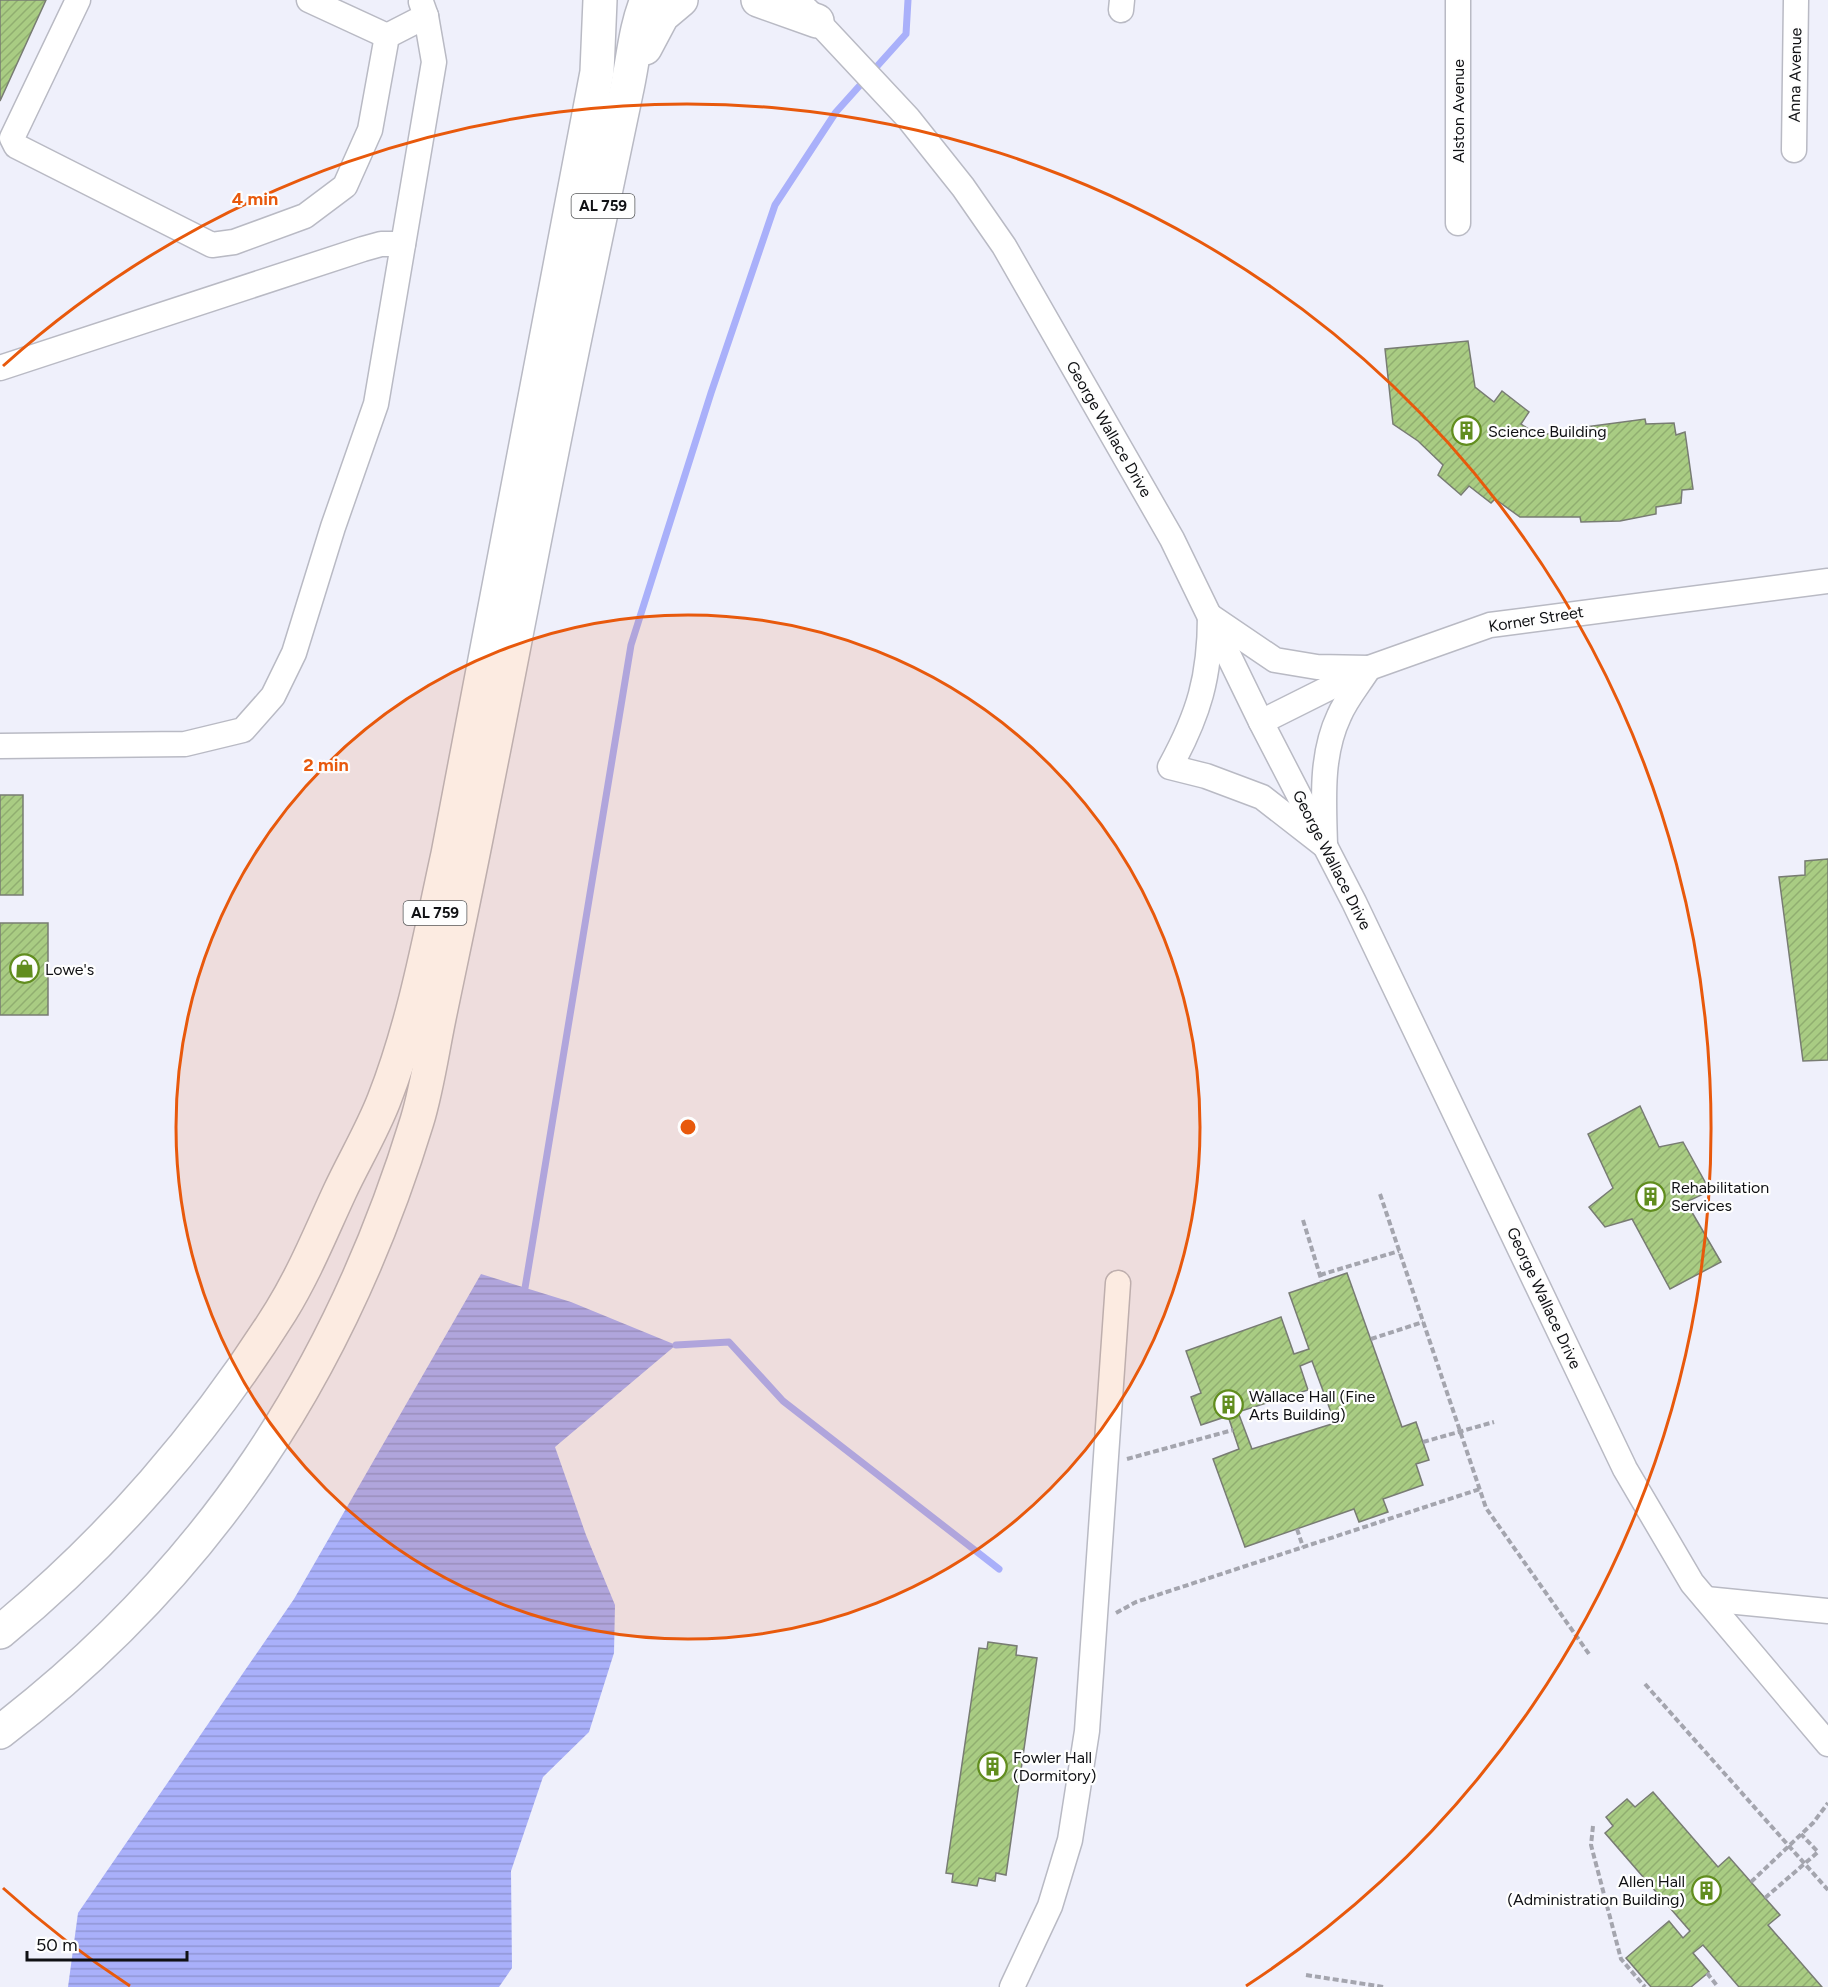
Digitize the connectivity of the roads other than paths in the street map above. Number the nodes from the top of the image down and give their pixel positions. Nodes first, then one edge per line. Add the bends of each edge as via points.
1 (78, 0) edge
2 (309, 0) edge
3 (600, 0) edge
4 (623, 0) edge
5 (647, 0) edge
6 (681, 0) edge
7 (758, 0) edge
8 (1458, 0) edge
9 (1796, 0) edge
10 (423, 8) edge
11 (807, 10) edge
12 (387, 36) junction
13 (597, 72) junction
14 (629, 82) junction
15 (1794, 150) dead end
16 (1458, 223) dead end
17 (403, 244) junction
18 (0, 368) edge
19 (1828, 581) edge
20 (1210, 616) junction
21 (1370, 668) junction
22 (1261, 722) junction
23 (0, 746) edge
24 (1325, 846) junction
25 (1118, 1283) dead end
26 (1706, 1599) junction
27 (1828, 1611) edge
28 (0, 1632) edge
29 (0, 1732) edge
30 (1828, 1744) edge
31 (1012, 1987) edge

1 - 12 street via 12,138 16,147 212,245 234,242 305,216 345,186 370,130
2 - 12 street
3 - 13 highway
4 - 13 highway, AL 759
5 - 14 highway, AL 759
6 - 14 highway via 655,27
7 - 11 highway
8 - 16 street, Alston Avenue
9 - 15 street, Anna Avenue
10 - 12 street
10 - 17 street via 434,62
11 - 20 street, George Wallace Drive via 908,118 1004,246 1172,539
13 - 28 highway, AL 759 via 448,854 426,957 384,1100 315,1249 282,1310 228,1389 122,1517
14 - 29 highway, AL 759 via 418,1117 390,1198 326,1350 269,1448 235,1497 120,1630
17 - 18 street via 363,249
17 - 23 street via 376,404 294,653 273,696 243,730 185,744
19 - 21 street, Korner Street via 1490,625
20 - 21 street via 1275,660 1317,667
20 - 22 street, George Wallace Drive
20 - 24 street via 1206,682 1190,730 1170,767 1262,797
21 - 22 street, Korner Street
21 - 24 street via 1331,735 1323,790
22 - 24 street, George Wallace Drive
24 - 26 street, George Wallace Drive via 1625,1469 1673,1554
25 - 31 street via 1087,1731 1070,1840 1050,1906
26 - 27 street
26 - 30 street, George Wallace Drive

